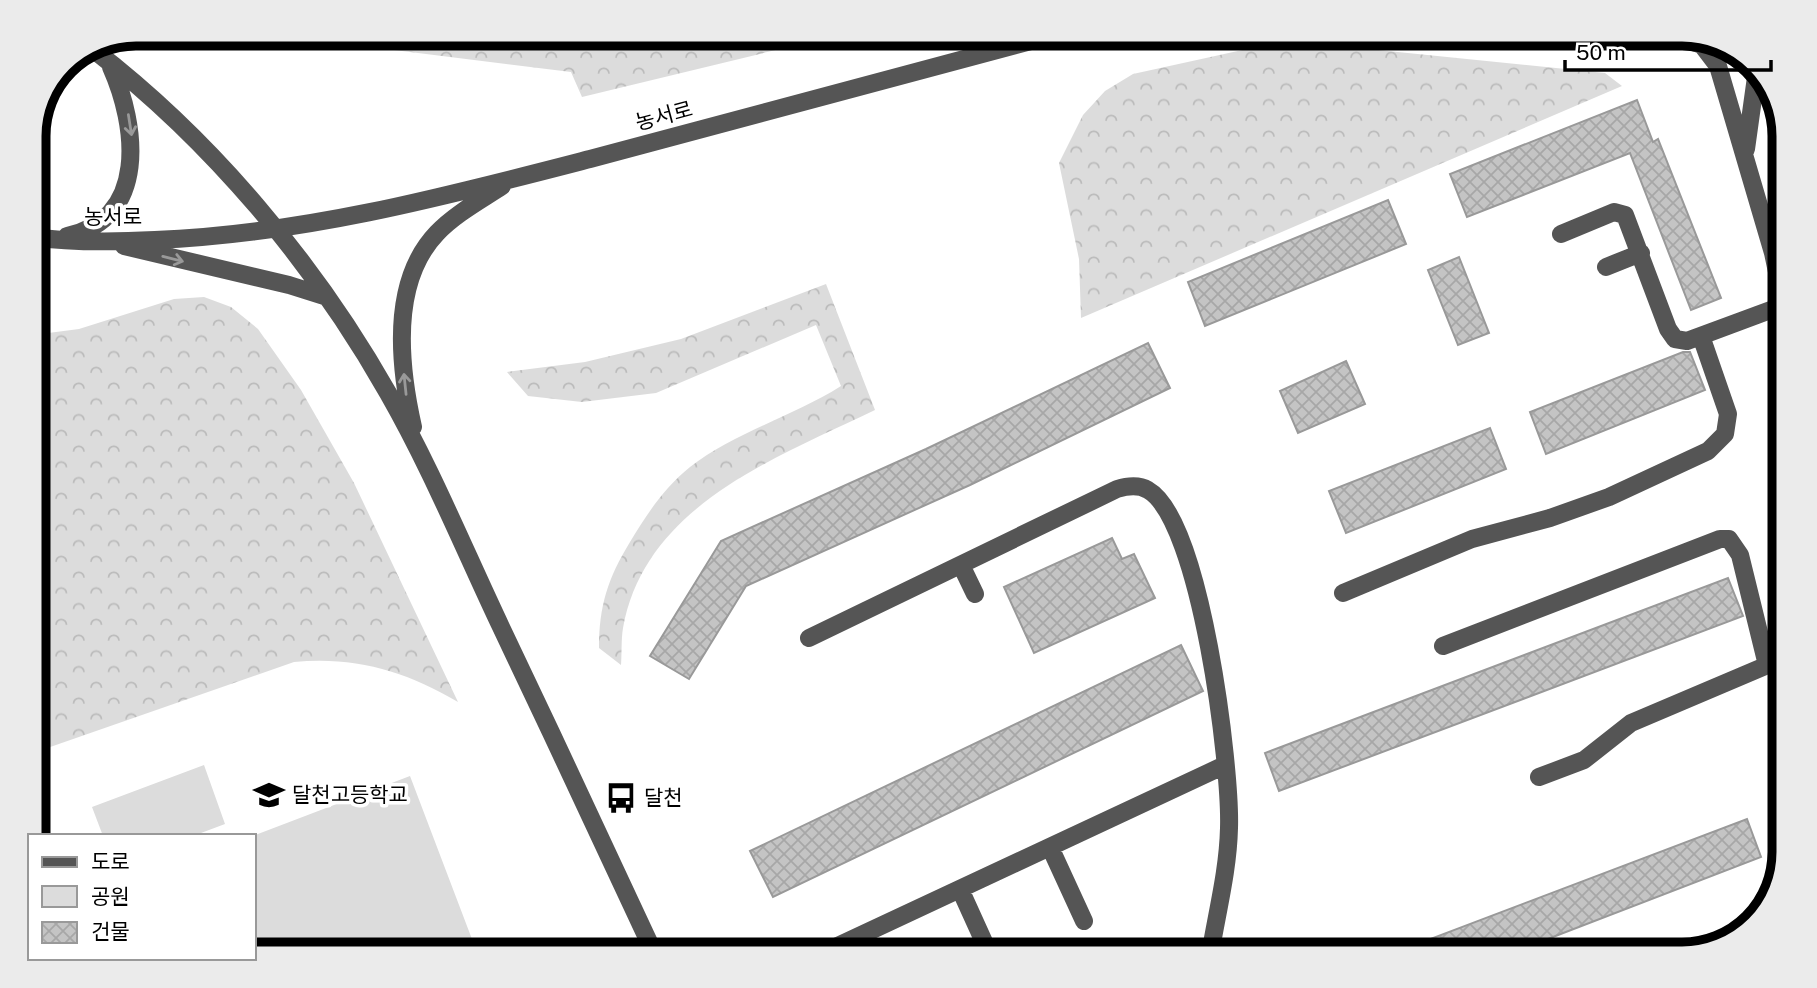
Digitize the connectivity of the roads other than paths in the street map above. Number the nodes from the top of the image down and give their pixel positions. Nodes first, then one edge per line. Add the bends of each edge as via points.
1 (1012, 46) edge
2 (1705, 49) edge
3 (101, 56) edge
4 (1755, 84) edge
5 (1745, 156) junction
6 (512, 179) junction
7 (276, 230) junction
8 (1561, 234) dead end
9 (46, 238) edge
10 (55, 239) junction
11 (107, 242) junction
12 (1771, 247) edge
13 (1641, 253) junction
14 (1606, 267) dead end
15 (327, 297) junction
16 (1771, 310) edge
17 (1701, 335) junction
18 (418, 451) junction
19 (961, 565) junction
20 (1343, 593) dead end
21 (975, 594) dead end
22 (809, 638) dead end
23 (1443, 646) dead end
24 (1772, 663) edge
25 (1767, 665) junction
26 (1225, 765) junction
27 (1539, 777) dead end
28 (1050, 847) junction
29 (960, 889) junction
30 (1084, 921) dead end
31 (649, 942) edge
32 (846, 942) edge
33 (984, 942) edge
34 (1212, 942) edge

1 - 6 street, 농서로
2 - 5 street via 1718,66
3 - 7 street via 216,163
3 -> 10 street via 124,98 132,135 124,190 95,224
4 - 5 street
5 - 12 street
6 - 7 street, 농서로
18 -> 6 street via 403,349 405,302 415,265 437,233
7 - 11 street, 농서로
7 - 15 street
8 - 13 street via 1620,212 1629,221
9 - 10 street, 농서로
10 - 11 street, 농서로
11 -> 15 street
13 - 14 street
13 - 17 street via 1675,339 1687,341
15 - 18 street
16 - 17 street
17 - 20 street via 1728,414 1725,434 1708,451 1609,497 1472,539
18 - 31 street
19 - 21 street
19 - 22 street
19 - 26 street via 1117,489 1149,490 1172,523 1209,634
23 - 25 street via 1729,539 1740,555
24 - 25 street
25 - 27 street via 1631,723 1584,760
26 - 28 street
26 - 34 street via 1228,852
28 - 29 street
28 - 30 street
29 - 32 street
29 - 33 street

